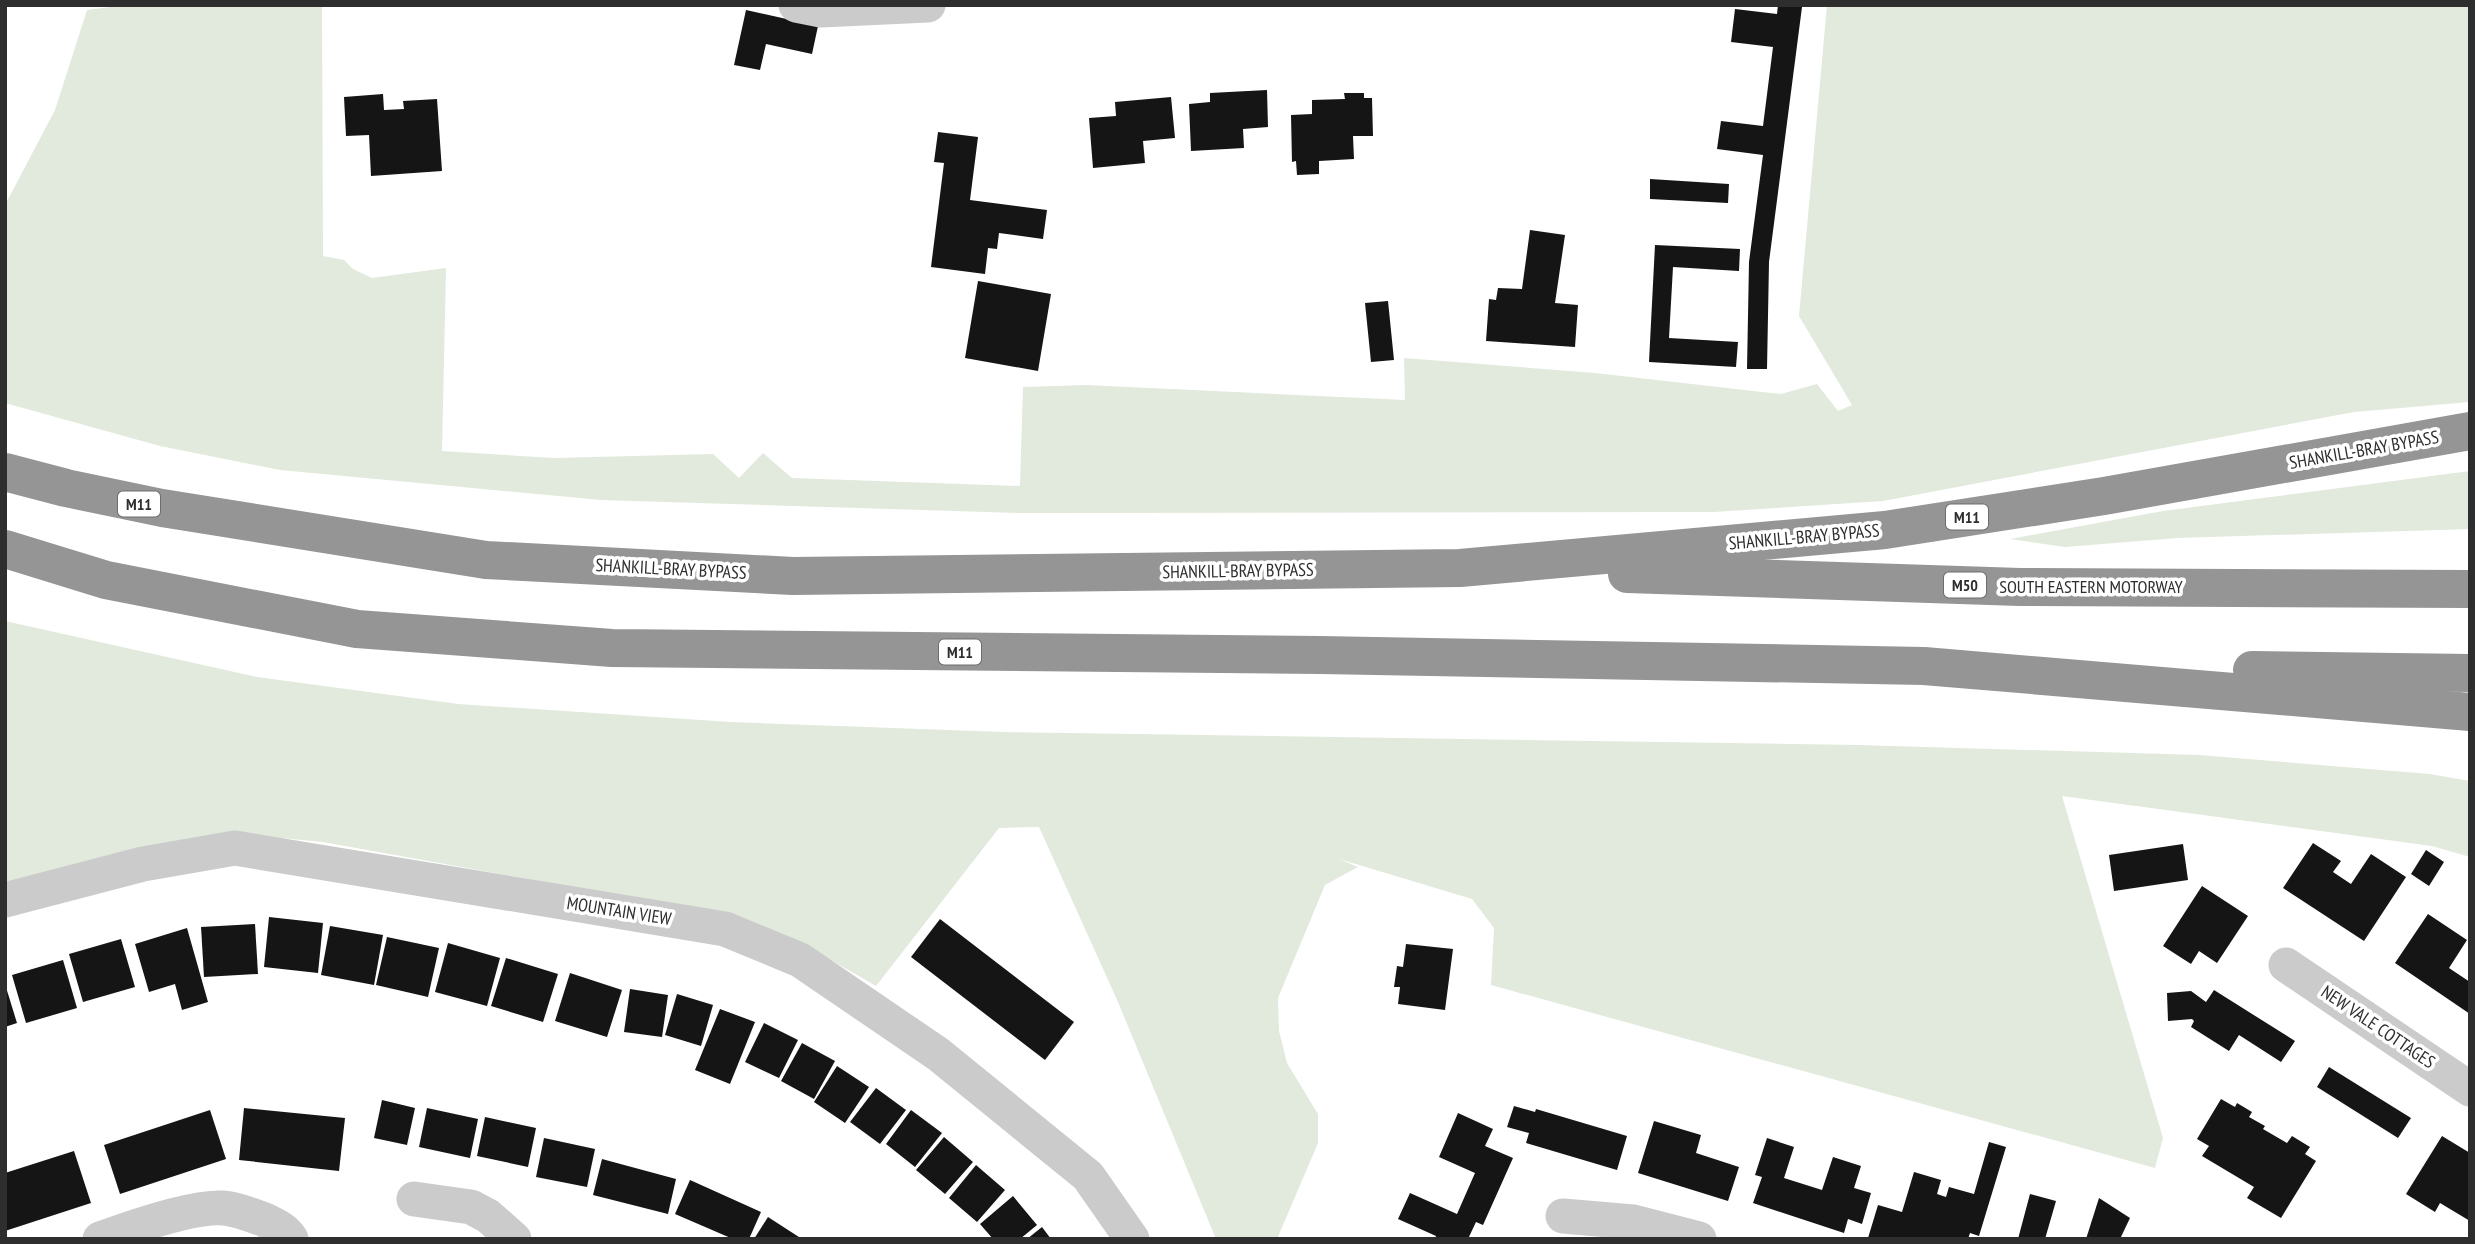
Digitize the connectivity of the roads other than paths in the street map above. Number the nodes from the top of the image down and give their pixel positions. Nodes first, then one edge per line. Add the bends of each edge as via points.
1 (796, 5) edge
2 (928, 5) edge
3 (2470, 431) edge
4 (5, 472) edge
5 (5, 549) edge
6 (1460, 568) junction
7 (2470, 589) edge
8 (1924, 666) junction
9 (2470, 673) edge
10 (2470, 712) edge
11 (5, 900) edge
12 (2286, 965) dead end
13 (2470, 1089) edge
14 (414, 1199) dead end
15 (1563, 1216) dead end
16 (275, 1234) edge
17 (100, 1239) edge
18 (514, 1239) edge
19 (1132, 1239) edge
20 (1699, 1239) edge

1 - 2 street via 821,10
3 - 6 highway, SHANKILL-BRAY BYPASS / M11 via 1885,530
4 - 6 highway, SHANKILL-BRAY BYPASS / M11 via 162,508 486,560 793,576
5 - 8 highway, M11 via 106,580 357,629 612,648
6 - 7 highway, SOUTH EASTERN MOTORWAY / M50 via 2020,587
8 - 9 highway
8 - 10 highway, M11
11 - 19 street, MOUNTAIN VIEW via 143,864 235,848 725,929 800,960 938,1054 1088,1176
12 - 13 street, NEW VALE COTTAGES
14 - 18 street via 471,1207
15 - 20 street via 1633,1222
16 - 17 street via 253,1216 223,1208 199,1210

